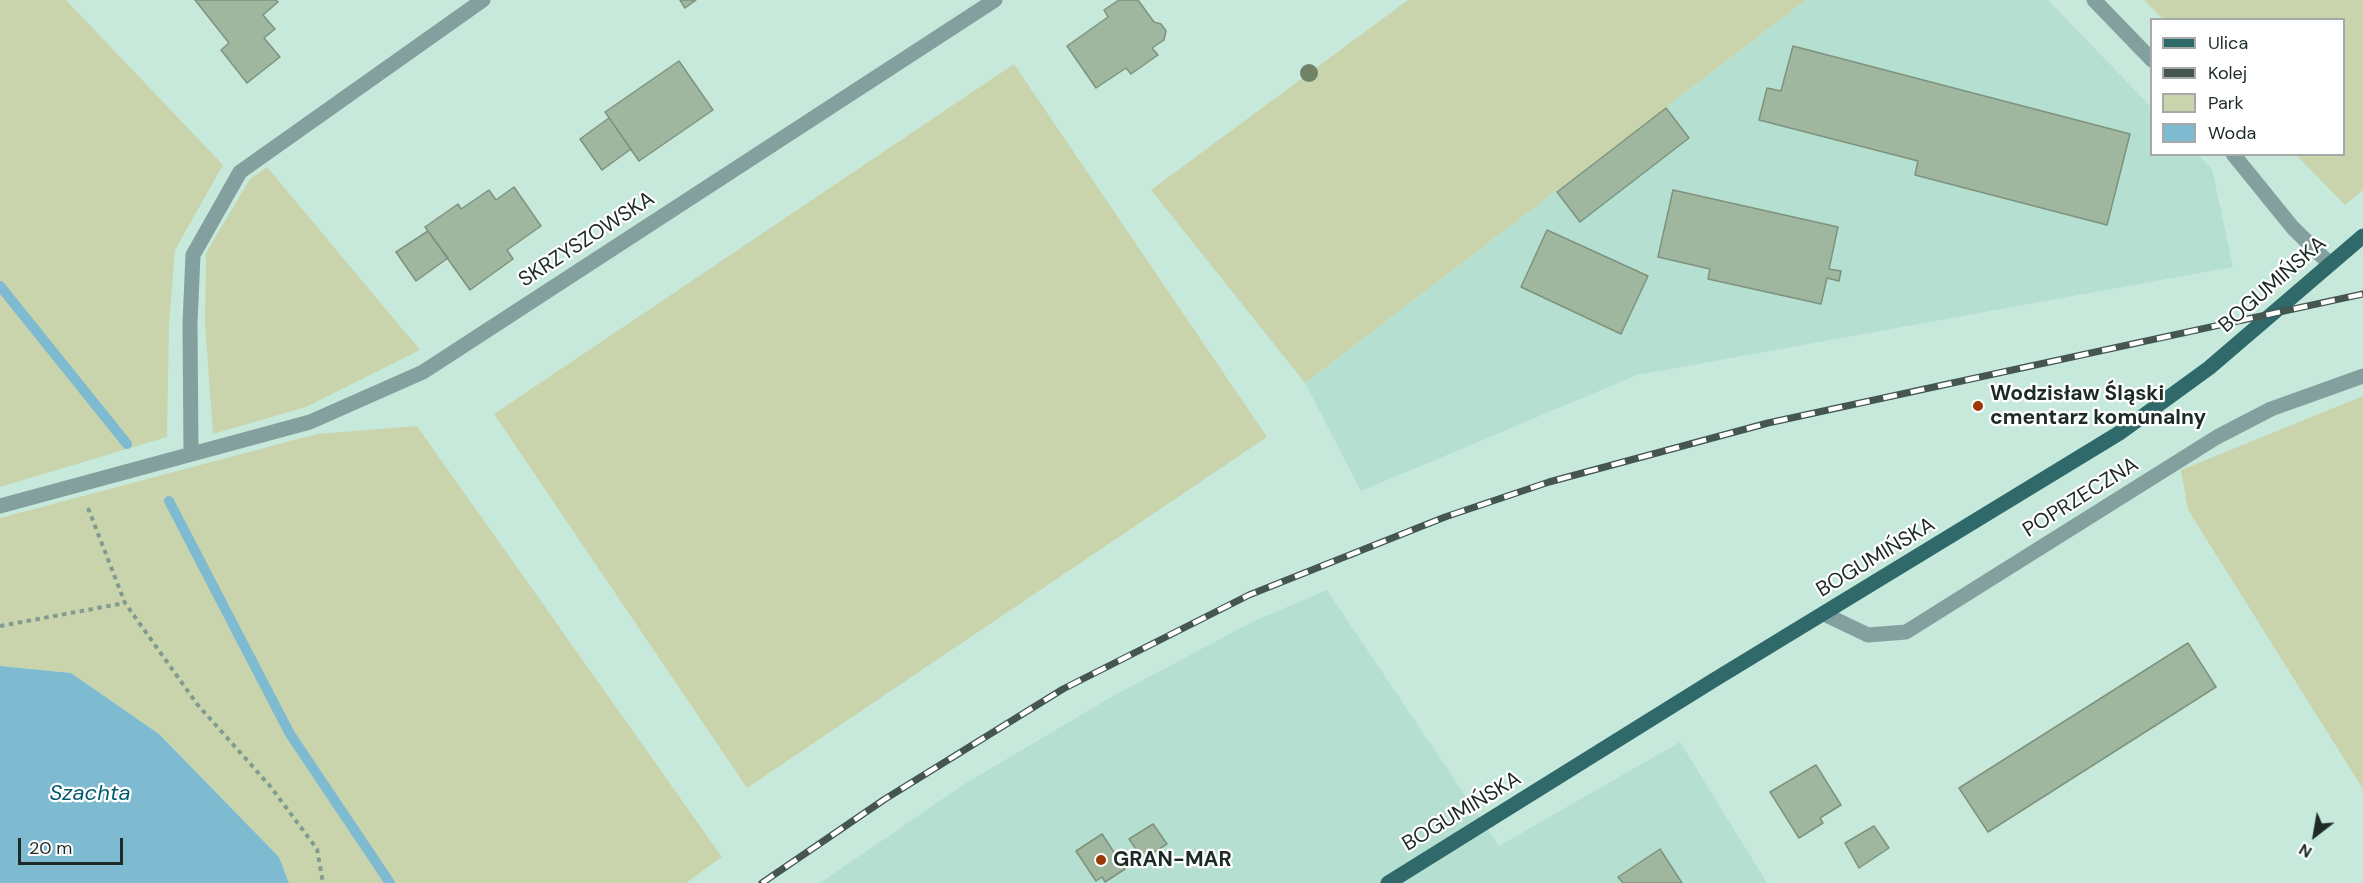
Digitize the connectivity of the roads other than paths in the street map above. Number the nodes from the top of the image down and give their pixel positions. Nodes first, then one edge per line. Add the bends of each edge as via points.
1 (483, 0) edge
2 (995, 0) edge
3 (2094, 0) edge
4 (2150, 59) edge
5 (2234, 156) edge
6 (2363, 236) edge
7 (2330, 264) junction
8 (2363, 376) edge
9 (191, 454) junction
10 (0, 506) edge
11 (1824, 614) junction
12 (1388, 883) edge

1 - 9 street via 240,172 193,255
2 - 9 street, SKRZYSZOWSKA via 423,372 310,422
3 - 4 street
5 - 7 street via 2293,228
6 - 7 main road, BOGUMIŃSKA
7 - 11 main road, BOGUMIŃSKA via 2209,368 2121,432
8 - 11 street, POPRZECZNA via 2271,409 2217,437 1906,632 1869,635
9 - 10 street, SKRZYSZOWSKA
11 - 12 main road, BOGUMIŃSKA

